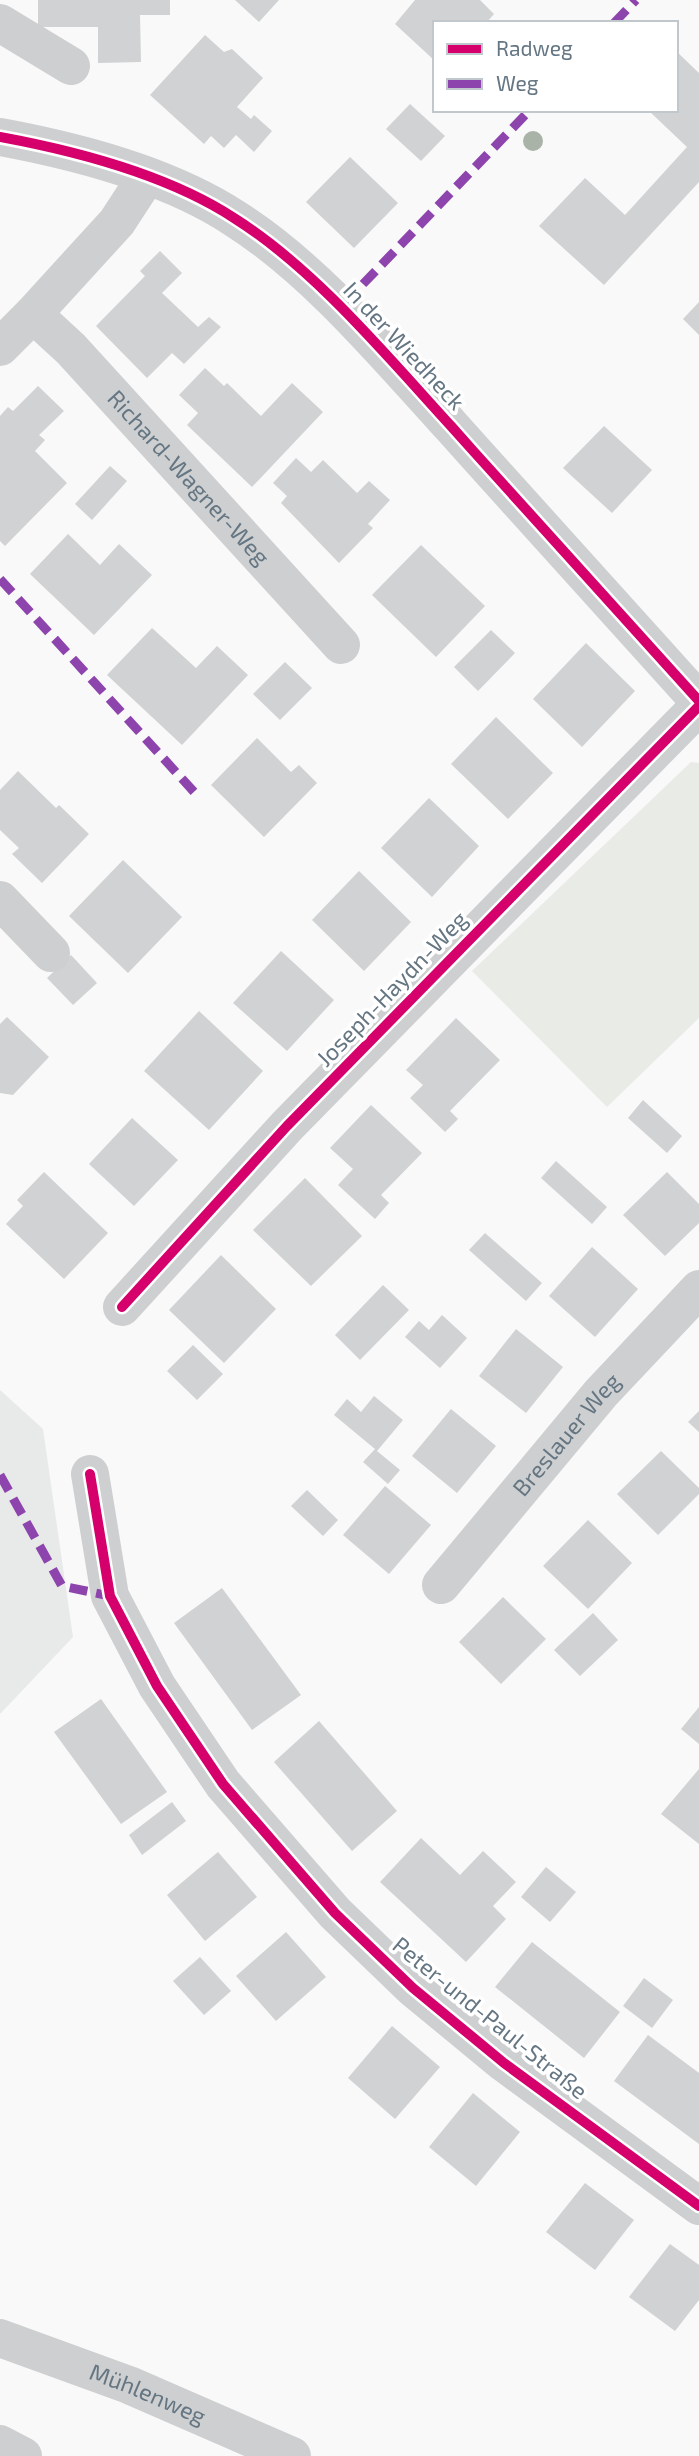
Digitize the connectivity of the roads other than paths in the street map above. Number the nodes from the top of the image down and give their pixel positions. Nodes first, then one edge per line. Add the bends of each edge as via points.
1 (0, 23) edge
2 (71, 66) dead end
3 (0, 137) edge
4 (147, 176) junction
5 (33, 314) junction
6 (0, 347) edge
7 (341, 645) dead end
8 (699, 701) edge
9 (699, 706) edge
10 (0, 900) edge
11 (51, 953) dead end
12 (699, 1289) edge
13 (122, 1307) dead end
14 (90, 1474) dead end
15 (441, 1585) dead end
16 (699, 2206) edge
17 (0, 2338) edge
18 (0, 2444) edge
19 (23, 2456) edge
20 (292, 2456) edge

1 - 2 street
3 - 4 street, In der Wiedheck via 59,148
4 - 5 street via 117,222
4 - 8 street, In der Wiedheck via 233,217 285,256 341,308
5 - 6 street
5 - 7 street, Richard-Wagner-Weg via 71,349
9 - 13 street, Joseph-Haydn-Weg via 287,1126
10 - 11 street
12 - 15 street, Breslauer Weg via 601,1393
14 - 16 street, Peter-und-Paul-Straße via 110,1596 157,1686 223,1784 335,1913 412,1988 504,2063
17 - 20 street, Mühlenweg via 129,2385
18 - 19 street

